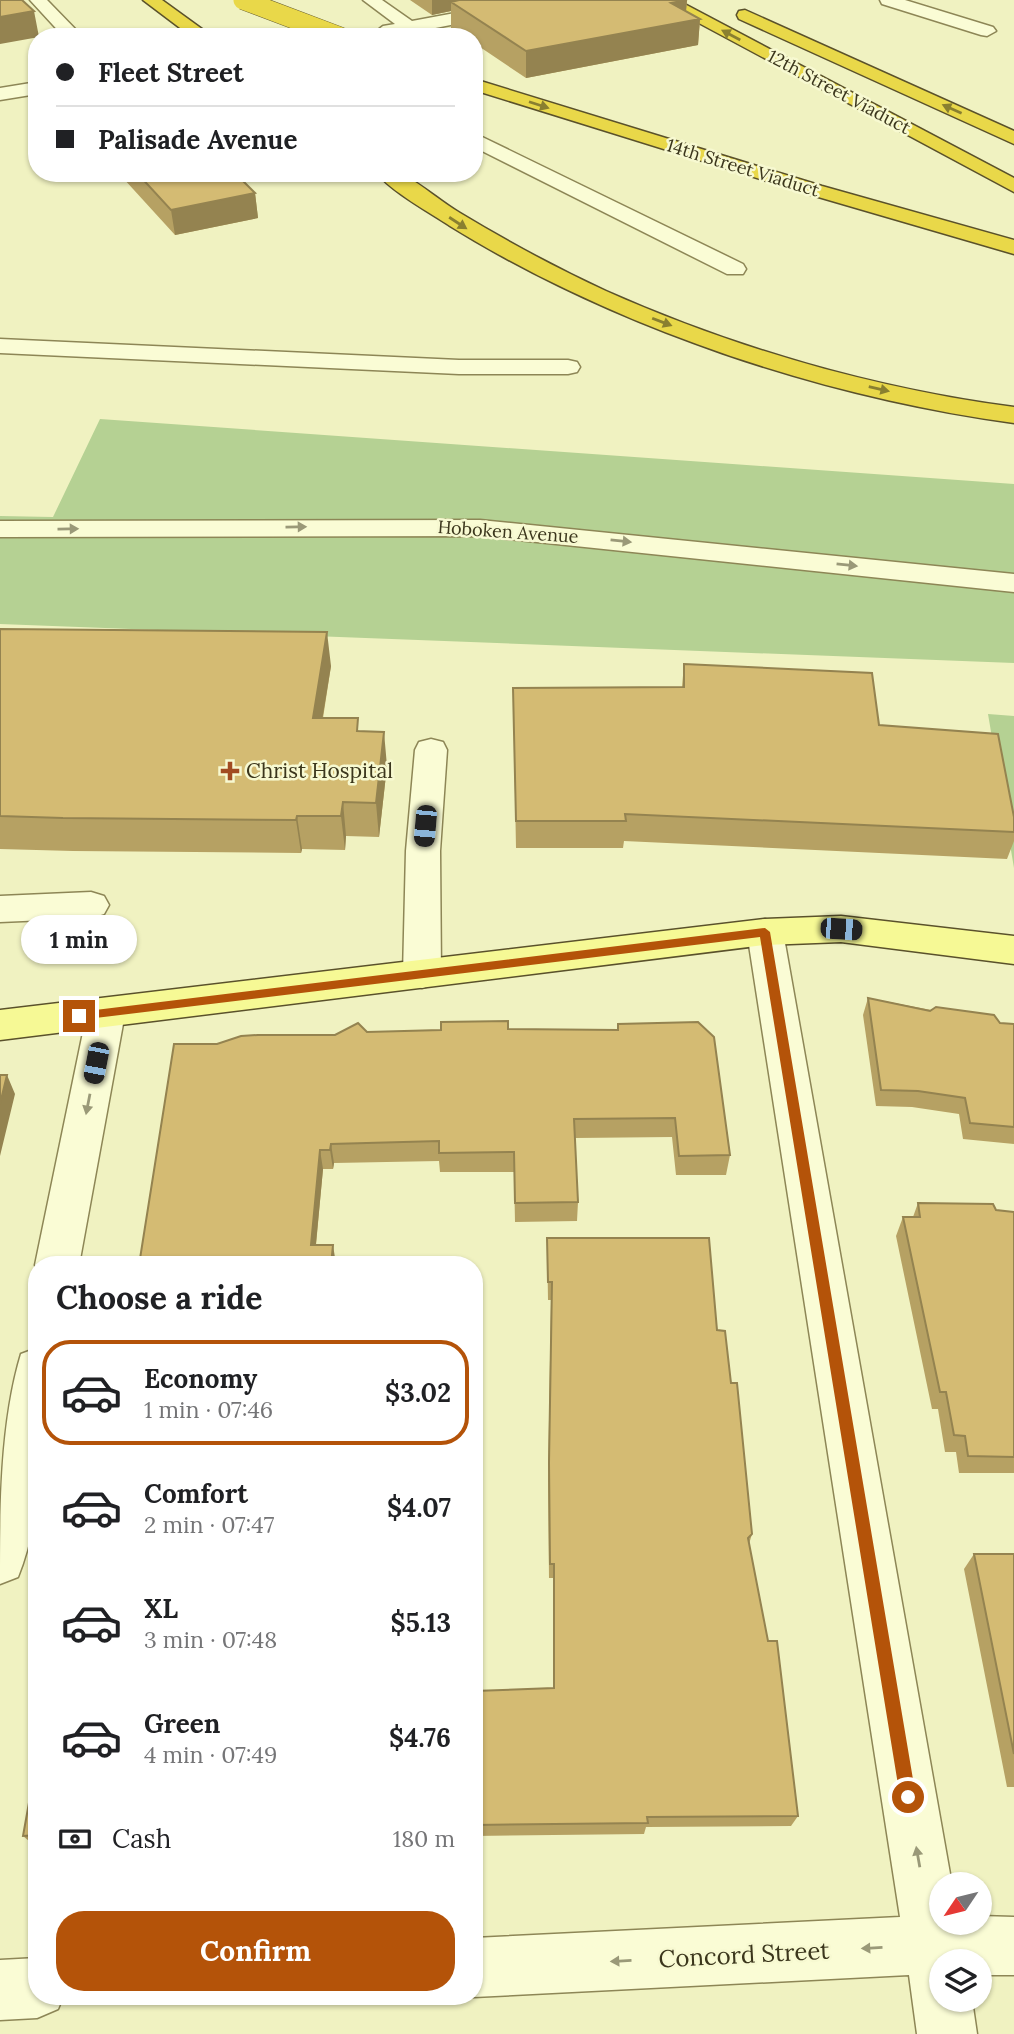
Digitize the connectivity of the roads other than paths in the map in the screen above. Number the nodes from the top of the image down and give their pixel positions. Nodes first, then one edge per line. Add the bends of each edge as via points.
1 (38, 0) edge
2 (151, 0) edge
3 (371, 0) edge
4 (552, 0) edge
5 (664, 0) edge
6 (888, 0) edge
7 (243, 2) edge
8 (724, 6) dead end
9 (409, 26) junction
10 (65, 28) edge
11 (191, 28) edge
12 (288, 28) edge
13 (316, 28) edge
14 (402, 28) edge
15 (987, 30) dead end
16 (792, 67) junction
17 (483, 87) edge
18 (28, 89) edge
19 (0, 94) edge
20 (1014, 138) edge
21 (483, 143) edge
22 (1014, 173) edge
23 (400, 182) edge
24 (1014, 186) edge
25 (815, 190) junction
26 (1014, 247) edge
27 (1014, 260) edge
28 (735, 269) dead end
29 (0, 346) edge
30 (568, 367) dead end
31 (1014, 415) edge
32 (0, 529) edge
33 (1014, 583) edge
34 (431, 750) dead end
35 (91, 905) dead end
36 (0, 909) edge
37 (765, 932) junction
38 (1014, 950) edge
39 (422, 974) junction
40 (106, 1013) junction
41 (0, 1025) edge
42 (59, 1256) edge
43 (28, 1415) edge
44 (0, 1559) edge
45 (1014, 1946) edge
46 (934, 1949) edge
47 (992, 1956) edge
48 (483, 1968) edge
49 (929, 1981) edge
50 (28, 1988) edge
51 (0, 1990) edge
52 (944, 2012) edge
53 (947, 2034) edge

1 - 10 street
2 - 11 highway
3 - 9 street
4 - 9 street
16 -> 5 highway, 12th Street Viaduct
6 - 15 street
7 - 12 street
7 - 13 highway, bridge
20 -> 8 highway
9 - 14 street
16 - 22 highway
16 - 24 highway, 12th Street Viaduct
17 -> 25 highway, 14th Street Viaduct
18 - 19 street
21 - 28 street
23 -> 31 highway via 510,254 646,316 821,374 907,396
25 - 26 highway, 14th Street Viaduct
25 - 27 highway
29 - 30 street via 459,367
32 -> 33 street, Hoboken Avenue via 480,528
34 - 39 street via 423,851
35 - 36 street
37 - 38 main road via 841,929
37 - 39 main road
46 -> 37 street
39 - 40 main road
40 - 41 main road
40 -> 42 street
43 - 44 street
45 - 47 street, Concord Street
49 -> 48 street, Concord Street
50 - 51 street
52 - 53 street

